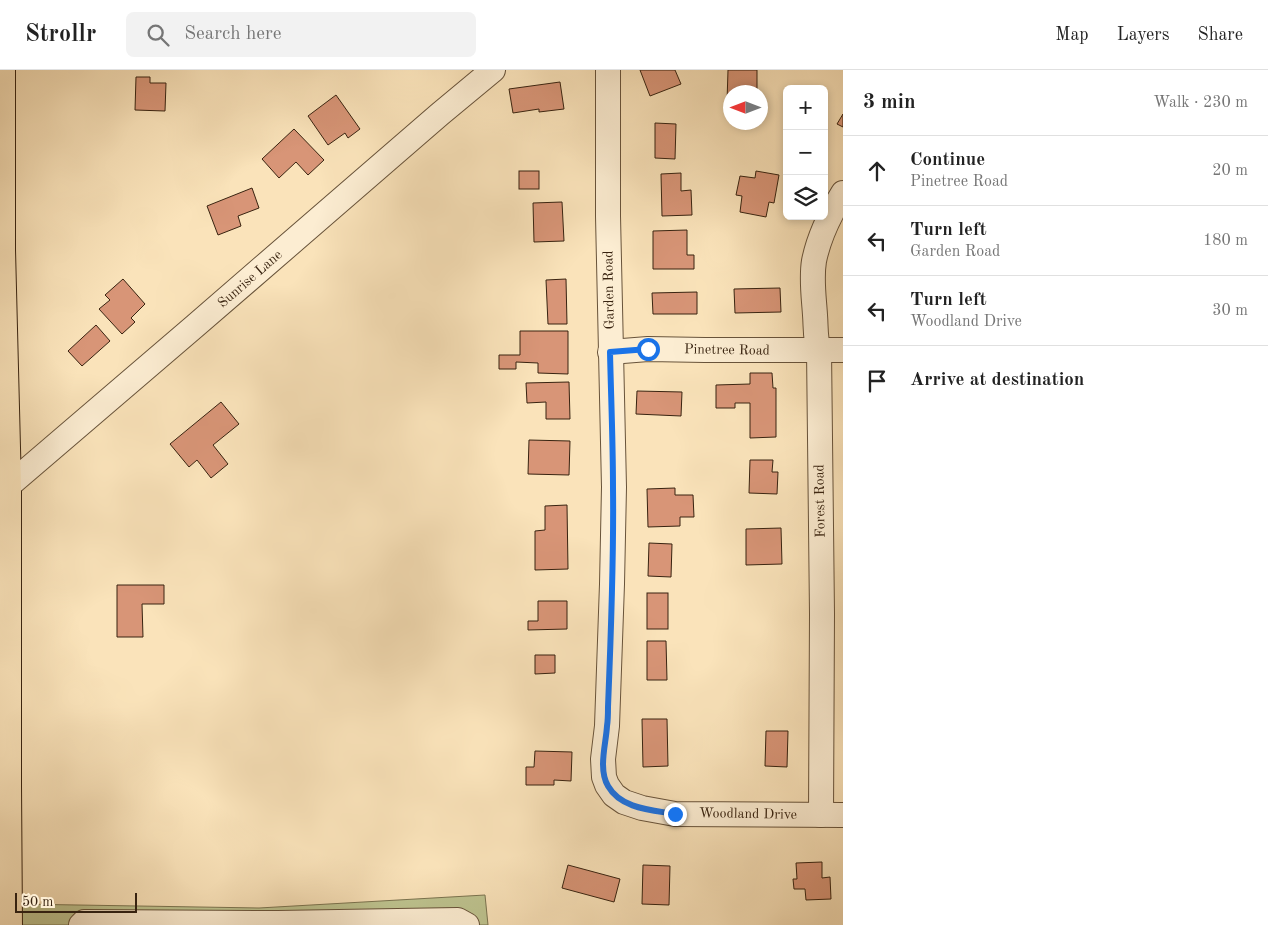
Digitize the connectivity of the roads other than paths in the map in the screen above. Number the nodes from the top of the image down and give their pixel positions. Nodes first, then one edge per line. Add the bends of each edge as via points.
1 (1, 70) edge
2 (493, 70) edge
3 (608, 70) edge
4 (843, 193) edge
5 (819, 350) junction
6 (843, 350) edge
7 (610, 352) junction
8 (7, 487) junction
9 (624, 802) joint
10 (832, 815) edge
11 (278, 924) edge
12 (8, 925) edge
13 (81, 925) edge
14 (467, 925) edge

1 - 8 main road via 1,250
2 - 8 street, Sunrise Lane
3 - 7 street, Garden Road
4 - 5 street, Forest Road via 819,240 814,262
5 - 6 street, Pinetree Road
5 - 7 street, Pinetree Road via 648,349
5 - 10 street, Forest Road via 822,614
7 - 9 street, Garden Road via 614,487 607,726 603,760 607,785
8 - 12 main road
9 - 10 street, Woodland Drive via 675,814
11 - 13 street via 84,922
11 - 14 street via 458,920

